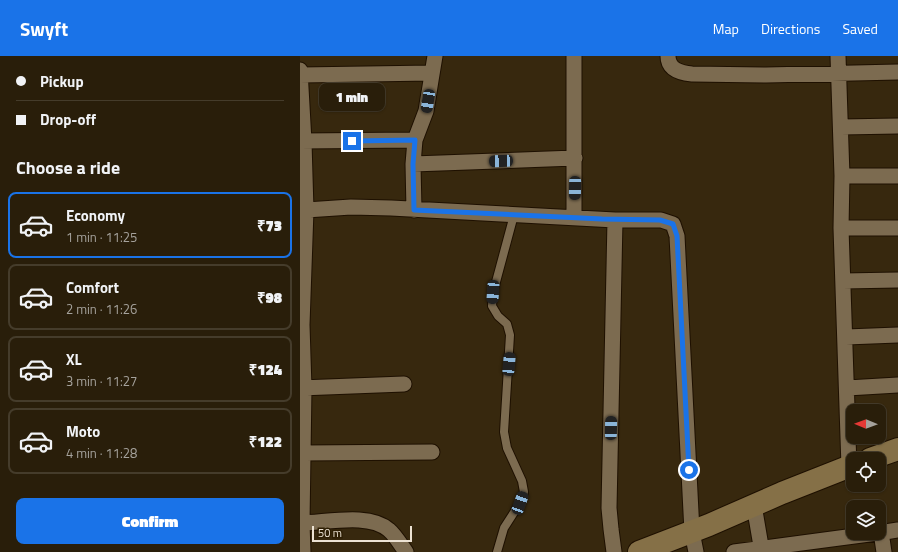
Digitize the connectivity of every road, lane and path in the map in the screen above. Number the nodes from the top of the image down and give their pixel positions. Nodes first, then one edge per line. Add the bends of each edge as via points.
1 (435, 56) edge
2 (574, 56) edge
3 (668, 56) edge
4 (838, 56) edge
5 (300, 70) edge
6 (432, 72) junction
7 (898, 72) edge
8 (300, 74) edge
9 (838, 74) junction
10 (898, 126) edge
11 (841, 127) junction
12 (415, 140) junction
13 (302, 142) edge
14 (575, 158) junction
15 (413, 164) junction
16 (842, 176) junction
17 (898, 176) edge
18 (306, 210) junction
19 (414, 210) junction
20 (514, 215) junction
21 (574, 218) junction
22 (615, 220) junction
23 (841, 228) junction
24 (898, 228) edge
25 (302, 263) edge
26 (898, 280) edge
27 (843, 281) junction
28 (301, 325) edge
29 (898, 335) edge
30 (846, 337) junction
31 (404, 384) dead end
32 (898, 385) edge
33 (302, 388) edge
34 (847, 388) junction
35 (898, 449) edge
36 (432, 452) dead end
37 (850, 452) edge
38 (303, 453) junction
39 (886, 453) edge
40 (846, 468) edge
41 (754, 505) junction
42 (301, 523) edge
43 (898, 530) edge
44 (886, 532) edge
45 (849, 540) edge
46 (881, 540) edge
47 (694, 542) edge
48 (824, 546) edge
49 (761, 550) edge
50 (304, 552) edge
51 (406, 552) edge
52 (497, 552) edge
53 (614, 552) edge
54 (639, 552) edge
55 (734, 552) edge
56 (884, 552) edge

1 - 6 street
2 - 14 street
3 - 9 street via 672,68 681,73
4 - 9 street
5 - 8 street
6 - 8 street
6 - 12 street via 426,111
7 - 9 street
8 - 13 street
9 - 11 street
10 - 11 street
11 - 16 street
12 - 13 street
12 - 15 street
13 - 18 street
14 - 15 street
14 - 21 street
15 - 19 street
16 - 17 street
16 - 23 street
18 - 19 street via 351,207
18 - 25 street
19 - 20 street
20 - 21 street
20 - 52 lane via 493,292 492,306 507,324 510,335 504,432 507,448 522,481 524,492 504,528
21 - 22 street
22 - 47 street via 660,220 673,224 677,236
22 - 53 street via 609,508
23 - 24 street
23 - 27 street
25 - 28 street
26 - 27 street
27 - 30 street
28 - 33 street
29 - 30 street
30 - 34 street
31 - 33 street
32 - 34 street
33 - 38 street
34 - 37 street
35 - 39 main road
36 - 38 street
38 - 42 street
40 - 41 main road
41 - 47 main road
41 - 49 street
42 - 50 street
42 - 51 street via 361,520 375,522 389,529
43 - 44 street
45 - 48 street
46 - 56 street
47 - 54 main road
48 - 49 street
49 - 55 street

